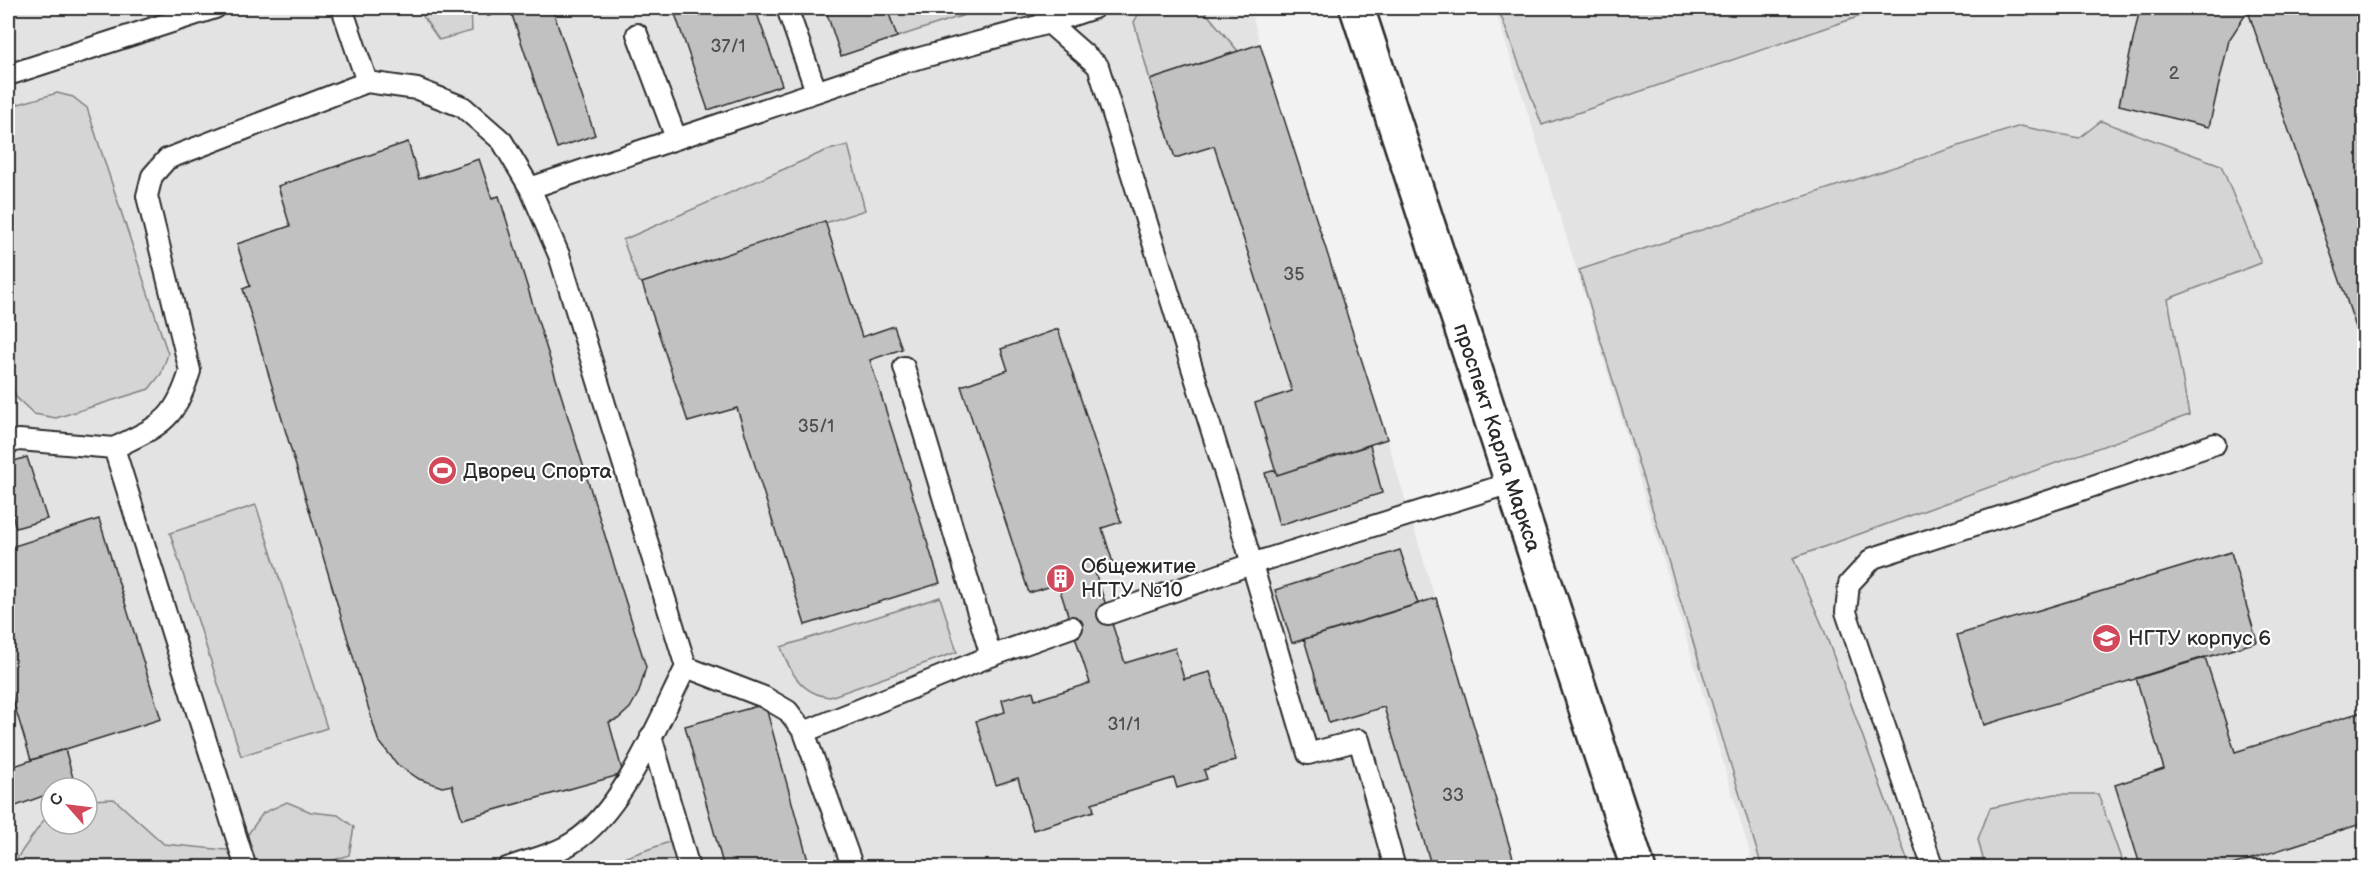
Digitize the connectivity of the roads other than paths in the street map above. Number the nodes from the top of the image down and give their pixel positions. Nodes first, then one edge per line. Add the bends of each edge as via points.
1 (215, 8) edge
2 (342, 8) edge
3 (787, 8) edge
4 (1094, 8) edge
5 (1357, 8) edge
6 (1046, 15) edge
7 (637, 34) dead end
8 (8, 75) edge
9 (367, 82) junction
10 (816, 91) junction
11 (676, 138) junction
12 (530, 188) junction
13 (904, 367) dead end
14 (8, 443) edge
15 (2215, 444) dead end
16 (114, 448) junction
17 (1511, 483) junction
18 (1251, 564) junction
19 (1108, 614) dead end
20 (1072, 627) dead end
21 (991, 656) junction
22 (686, 667) junction
23 (804, 732) junction
24 (651, 736) junction
25 (246, 867) edge
26 (507, 867) edge
27 (689, 867) edge
28 (853, 867) edge
29 (1395, 867) edge
30 (1638, 867) edge
31 (1933, 867) edge

1 - 8 lane
2 - 9 lane
3 - 10 lane
4 - 6 lane
5 - 17 main road, проспект Карла Маркса
6 - 10 lane
6 - 18 lane via 1098,66
7 - 11 lane
9 - 12 lane via 417,89 462,106 501,141
9 - 16 lane via 167,159 152,176 147,196 190,370 182,399 164,423
10 - 11 lane
11 - 12 lane
12 - 22 lane via 559,255
13 - 21 lane
14 - 16 lane via 19,440
15 - 31 lane via 1873,558 1849,584 1846,612
16 - 25 lane
17 - 18 lane
17 - 30 main road, проспект Карла Маркса
18 - 19 lane
18 - 29 lane via 1308,754 1359,740
20 - 21 lane
21 - 23 lane
22 - 23 lane via 764,697 788,711
22 - 24 lane
23 - 28 lane
24 - 26 lane via 598,822 571,844
24 - 27 lane

